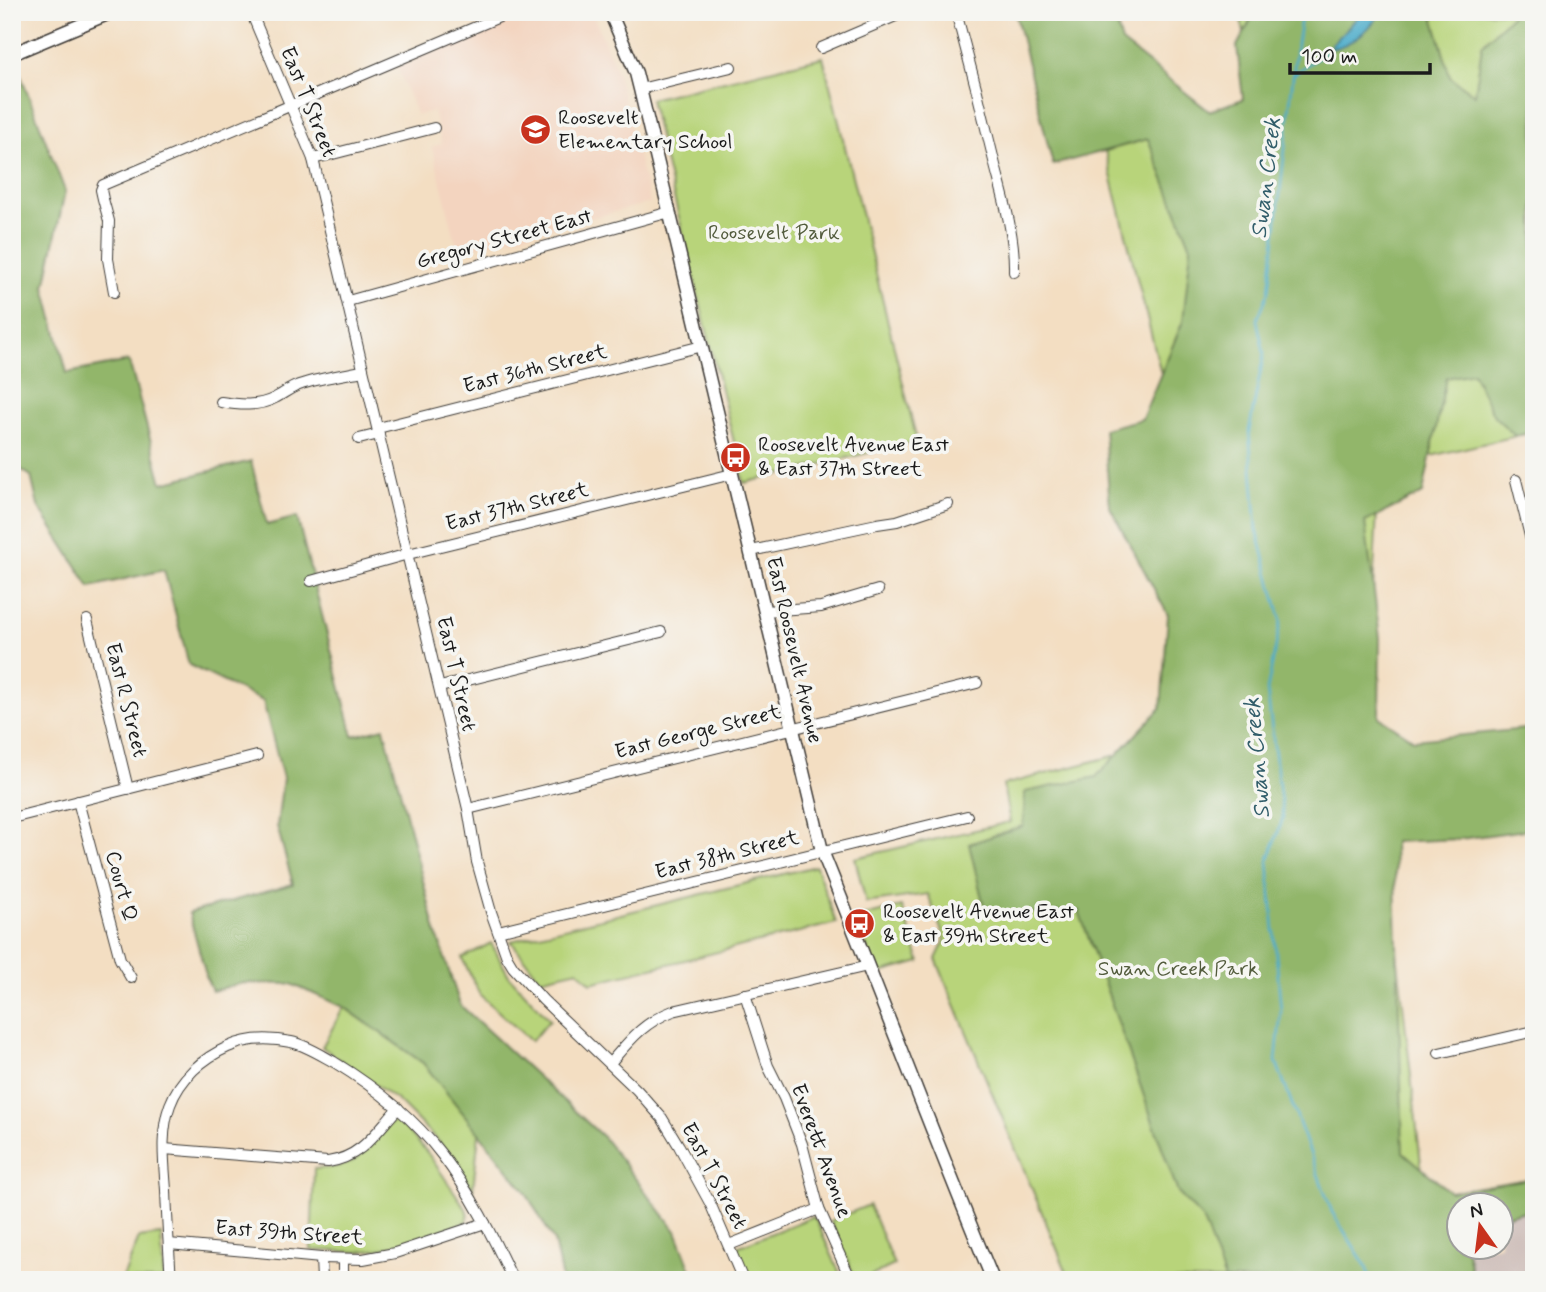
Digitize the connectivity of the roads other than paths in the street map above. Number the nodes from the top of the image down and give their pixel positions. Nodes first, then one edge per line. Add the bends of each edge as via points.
1 (112, 12) edge
2 (251, 12) edge
3 (511, 12) edge
4 (610, 12) edge
5 (905, 12) edge
6 (956, 12) edge
7 (821, 48) dead end
8 (12, 54) edge
9 (731, 68) dead end
10 (640, 89) junction
11 (291, 106) junction
12 (434, 128) dead end
13 (313, 159) junction
14 (670, 212) junction
15 (1014, 272) dead end
16 (114, 292) dead end
17 (348, 301) junction
18 (702, 346) junction
19 (363, 371) junction
20 (221, 402) dead end
21 (378, 431) junction
22 (359, 439) dead end
23 (732, 474) junction
24 (1516, 480) dead end
25 (948, 504) dead end
26 (751, 551) junction
27 (1534, 552) edge
28 (408, 554) junction
29 (311, 581) dead end
30 (878, 590) dead end
31 (765, 611) junction
32 (86, 620) dead end
33 (661, 632) dead end
34 (976, 683) dead end
35 (440, 687) junction
36 (792, 729) junction
37 (257, 756) dead end
38 (128, 789) junction
39 (78, 801) junction
40 (468, 809) junction
41 (967, 816) dead end
42 (12, 818) edge
43 (822, 851) junction
44 (498, 931) junction
45 (869, 966) junction
46 (131, 978) dead end
47 (745, 994) junction
48 (1534, 1031) edge
49 (1440, 1053) dead end
50 (610, 1063) junction
51 (398, 1108) junction
52 (163, 1149) junction
53 (819, 1209) junction
54 (485, 1223) junction
55 (169, 1244) junction
56 (729, 1245) junction
57 (321, 1258) junction
58 (343, 1259) junction
59 (172, 1280) edge
60 (322, 1280) edge
61 (343, 1280) edge
62 (513, 1280) edge
63 (743, 1280) edge
64 (851, 1280) edge
65 (993, 1280) edge

1 - 8 street
2 - 11 street, East T Street
3 - 11 street
4 - 10 street, East Roosevelt Avenue
5 - 7 street
6 - 15 street via 1003,194
9 - 10 street
10 - 14 street, East Roosevelt Avenue
11 - 13 street, East T Street
11 - 16 street via 103,185
12 - 13 street
13 - 17 street, East T Street
14 - 17 street, Gregory Street East
14 - 18 street, East Roosevelt Avenue
17 - 19 street, East T Street
18 - 21 street, East 36th Street
18 - 23 street, East Roosevelt Avenue
19 - 20 street via 300,384 261,402
19 - 21 street, East T Street
21 - 22 street, East 36th Street
21 - 28 street, East T Street
23 - 26 street, East Roosevelt Avenue
23 - 28 street, East 37th Street
24 - 27 street
25 - 26 street via 897,521
26 - 31 street, East Roosevelt Avenue
28 - 29 street, East 37th Street
28 - 35 street, East T Street
30 - 31 street via 821,607
31 - 36 street, East Roosevelt Avenue
32 - 38 street, East R Street
33 - 35 street
34 - 36 street, East George Street
35 - 40 street, East T Street
36 - 40 street, East George Street
36 - 43 street, East Roosevelt Avenue
37 - 38 street
38 - 39 street
39 - 42 street
39 - 46 street, Court Q via 120,959
40 - 44 street, East T Street via 477,862
41 - 43 street, East 38th Street
43 - 44 street, East 38th Street
43 - 45 street, East Roosevelt Avenue
44 - 50 street, East T Street via 519,976
45 - 47 street
45 - 65 street, East Roosevelt Avenue
47 - 50 street via 659,1016 633,1035
47 - 53 street, Everett Avenue via 768,1066 802,1144
48 - 49 street
50 - 56 street, East T Street via 662,1118
51 - 52 street via 359,1151 328,1163
51 - 52 street via 317,1052 293,1042 251,1040 219,1051 191,1071 170,1105
51 - 54 street via 442,1154
52 - 55 street
53 - 56 street
53 - 64 street, Everett Avenue
54 - 58 street, East 39th Street via 384,1256
54 - 62 street
55 - 57 street, East 39th Street
55 - 59 street
56 - 63 street, East T Street
57 - 58 street, East 39th Street
57 - 60 street
58 - 61 street

